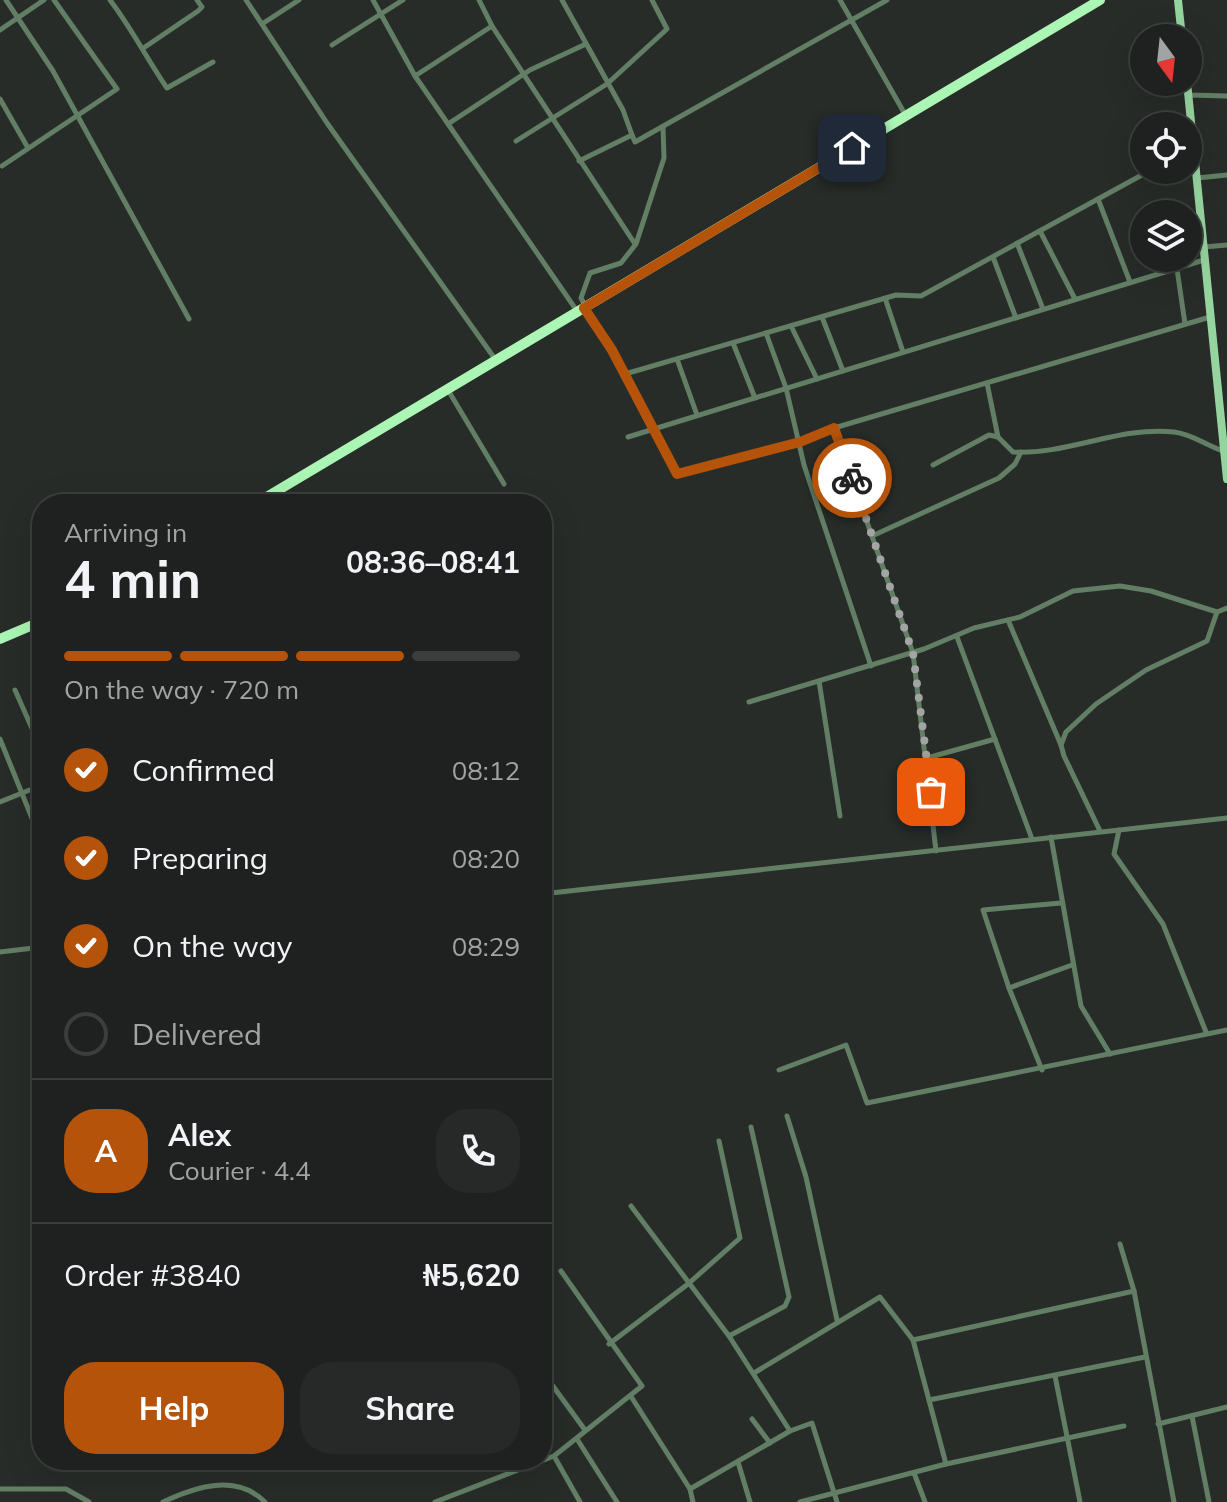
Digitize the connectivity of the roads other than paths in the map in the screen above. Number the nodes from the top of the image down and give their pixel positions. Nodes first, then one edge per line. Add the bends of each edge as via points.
1 (6, 0) edge
2 (44, 0) edge
3 (54, 0) edge
4 (110, 0) edge
5 (197, 0) edge
6 (246, 0) edge
7 (299, 0) edge
8 (373, 0) edge
9 (403, 0) edge
10 (479, 0) edge
11 (562, 0) edge
12 (652, 0) edge
13 (840, 0) edge
14 (887, 0) edge
15 (1100, 0) edge
16 (1178, 0) edge
17 (381, 12) junction
18 (17, 18) junction
19 (852, 21) junction
20 (262, 24) junction
21 (1181, 24) edge
22 (492, 26) junction
23 (0, 30) edge
24 (586, 44) junction
25 (332, 45) dead end
26 (145, 47) junction
27 (213, 62) dead end
28 (523, 74) junction
29 (415, 76) junction
30 (607, 84) junction
31 (1202, 95) edge
32 (1227, 96) edge
33 (1, 103) edge
34 (77, 116) junction
35 (552, 116) junction
36 (906, 116) junction
37 (448, 124) junction
38 (663, 127) junction
39 (632, 135) junction
40 (516, 141) dead end
41 (28, 148) junction
42 (579, 161) junction
43 (2, 166) dead end
44 (1227, 175) edge
45 (1202, 178) edge
46 (1130, 181) edge
47 (1198, 184) edge
48 (1098, 199) junction
49 (1040, 231) junction
50 (1017, 243) junction
51 (636, 244) junction
52 (1227, 245) edge
53 (1203, 247) junction
54 (993, 257) junction
55 (1205, 259) junction
56 (1202, 260) edge
57 (1166, 272) edge
58 (1177, 272) edge
59 (1130, 282) junction
60 (885, 298) junction
61 (1075, 299) junction
62 (1043, 309) junction
63 (581, 310) junction
64 (822, 317) junction
65 (1211, 317) junction
66 (1016, 318) junction
67 (189, 319) dead end
68 (1185, 324) junction
69 (791, 326) junction
70 (766, 333) junction
71 (733, 343) junction
72 (903, 352) junction
73 (677, 359) junction
74 (496, 360) junction
75 (843, 371) junction
76 (625, 374) junction
77 (817, 379) junction
78 (987, 383) junction
79 (786, 388) junction
80 (447, 389) junction
81 (755, 398) junction
82 (697, 415) junction
83 (834, 428) junction
84 (655, 429) junction
85 (628, 437) dead end
86 (998, 437) junction
87 (800, 442) junction
88 (1021, 452) junction
89 (1226, 452) edge
90 (933, 465) dead end
91 (1227, 479) edge
92 (504, 484) dead end
93 (272, 494) edge
94 (872, 536) junction
95 (1227, 608) edge
96 (1217, 612) junction
97 (1008, 620) junction
98 (32, 626) edge
99 (957, 637) junction
100 (0, 639) edge
101 (913, 653) junction
102 (871, 666) junction
103 (819, 681) junction
104 (15, 690) dead end
105 (749, 702) dead end
106 (32, 728) edge
107 (0, 739) edge
108 (995, 739) junction
109 (1061, 745) junction
110 (927, 758) junction
111 (32, 790) edge
112 (23, 794) junction
113 (0, 802) edge
114 (840, 816) dead end
115 (32, 817) edge
116 (1227, 818) edge
117 (1120, 829) junction
118 (1100, 831) junction
119 (1051, 837) junction
120 (1032, 839) junction
121 (936, 851) junction
122 (552, 893) edge
123 (1061, 903) junction
124 (32, 948) edge
125 (0, 952) edge
126 (1072, 965) junction
127 (1009, 988) junction
128 (1227, 1030) edge
129 (1206, 1032) junction
130 (1110, 1054) junction
131 (779, 1070) dead end
132 (1042, 1070) junction
133 (787, 1116) dead end
134 (751, 1127) dead end
135 (719, 1141) dead end
136 (631, 1206) dead end
137 (1120, 1244) dead end
138 (561, 1271) dead end
139 (688, 1284) junction
140 (1134, 1291) junction
141 (837, 1320) junction
142 (729, 1336) junction
143 (913, 1340) junction
144 (609, 1344) junction
145 (1145, 1357) junction
146 (754, 1373) junction
147 (1055, 1376) junction
148 (552, 1385) edge
149 (632, 1398) junction
150 (929, 1400) junction
151 (1227, 1407) edge
152 (1192, 1416) junction
153 (752, 1419) dead end
154 (1158, 1424) junction
155 (1124, 1426) dead end
156 (585, 1430) junction
157 (790, 1431) junction
158 (1068, 1438) junction
159 (576, 1439) junction
160 (770, 1444) junction
161 (554, 1456) joint
162 (738, 1462) junction
163 (946, 1464) junction
164 (522, 1470) edge
165 (914, 1473) junction
166 (0, 1489) edge
167 (690, 1489) junction
168 (835, 1492) junction
169 (453, 1500) edge
170 (89, 1502) edge
171 (163, 1502) edge
172 (265, 1502) edge
173 (435, 1502) edge
174 (580, 1502) edge
175 (617, 1502) edge
176 (693, 1502) edge
177 (750, 1502) edge
178 (800, 1502) edge
179 (837, 1502) edge
180 (925, 1502) edge
181 (1080, 1502) edge
182 (1174, 1502) edge
183 (1209, 1502) edge

1 - 18 street
2 - 18 street
3 - 34 street via 117,89
4 - 26 street
5 - 26 street via 202,7 198,11
6 - 20 street
7 - 20 street
8 - 17 street
9 - 17 street
10 - 22 street
11 - 24 street
12 - 30 street via 667,29
13 - 19 street
14 - 19 street
15 - 36 highway
16 - 21 main road
17 - 25 street
17 - 29 street
18 - 23 street
18 - 34 street
19 - 36 street
19 - 38 street
20 - 74 street
22 - 28 street
22 - 29 street
24 - 28 street
24 - 30 street
26 - 27 street via 167,88
28 - 35 street
28 - 37 street
29 - 37 street
30 - 35 street
30 - 39 street
31 - 32 street
33 - 41 street
34 - 41 street
34 - 67 street
35 - 40 street
35 - 42 street
36 - 63 highway
37 - 63 street via 520,233
38 - 39 street via 635,142
38 - 51 street via 664,158
39 - 42 street
41 - 43 street
42 - 51 street
44 - 45 street
46 - 48 street
47 - 53 main road
48 - 49 street
48 - 59 street
49 - 50 street
49 - 61 street
50 - 54 street
50 - 62 street
51 - 63 street via 621,263 588,275
52 - 53 street
53 - 55 main road
54 - 60 street via 921,296
54 - 66 street
55 - 56 street
55 - 65 main road
57 - 59 street
58 - 68 street
59 - 61 street
60 - 64 street
60 - 72 street
61 - 62 street
62 - 66 street
63 - 74 highway
63 - 76 street
64 - 69 street
64 - 75 street
65 - 68 street
65 - 89 main road
66 - 72 street
68 - 78 street
69 - 70 street
69 - 77 street
70 - 71 street
70 - 79 street
71 - 73 street
71 - 81 street
72 - 75 street
73 - 76 street
73 - 82 street
74 - 80 highway
75 - 77 street
76 - 84 street
77 - 79 street
78 - 83 street
78 - 86 street
79 - 81 street
79 - 87 street
80 - 92 street
80 - 93 highway
81 - 82 street
82 - 84 street
83 - 87 street
83 - 94 street
84 - 85 street
84 - 87 street via 677,474
86 - 88 street via 1013,452
86 - 90 street via 989,435
87 - 102 street
88 - 89 street via 1154,431 1191,436
88 - 94 street via 999,478
89 - 91 main road
94 - 101 street
95 - 96 street
96 - 97 street via 1151,591 1098,586 1073,591
96 - 109 street via 1207,641 1146,670 1096,704 1066,732
97 - 99 street
97 - 109 street
98 - 100 highway
99 - 101 street
99 - 108 street
101 - 102 street
101 - 110 street
102 - 103 street
103 - 105 street
103 - 114 street
104 - 106 street
107 - 112 street
108 - 110 street
108 - 120 street
109 - 118 street
110 - 121 street
111 - 112 street
112 - 113 street
112 - 115 street
116 - 117 street
117 - 118 street
117 - 129 street via 1114,854 1163,924
118 - 119 street
119 - 120 street
119 - 123 street
120 - 121 street
121 - 122 street
123 - 126 street
123 - 127 street via 983,910
124 - 125 street
126 - 127 street
126 - 130 street via 1081,1006
127 - 132 street
128 - 129 street
129 - 130 street
130 - 132 street
131 - 132 street via 846,1045 867,1103
133 - 141 street
134 - 142 street via 789,1297 785,1306
135 - 139 street via 740,1238
136 - 139 street
137 - 140 street
138 - 144 street
139 - 142 street
139 - 144 street
140 - 143 street
140 - 145 street
141 - 143 street via 880,1297
141 - 146 street
142 - 146 street
143 - 150 street
144 - 149 street via 642,1386
145 - 147 street
145 - 154 street
146 - 157 street
147 - 150 street
147 - 158 street
148 - 156 street
149 - 156 street
149 - 167 street
150 - 163 street
151 - 152 street
152 - 154 street
152 - 183 street
153 - 160 street
154 - 182 street
155 - 158 street
156 - 159 street
157 - 160 street
157 - 168 street via 812,1423
158 - 163 street
158 - 181 street
159 - 161 street
159 - 175 street
160 - 162 street
161 - 174 street
162 - 167 street
162 - 177 street
163 - 165 street
164 - 169 street
165 - 168 street
165 - 180 street
166 - 170 street via 66,1489
167 - 176 street
168 - 178 street
168 - 179 street
169 - 173 street
171 - 172 street via 194,1487 225,1484

